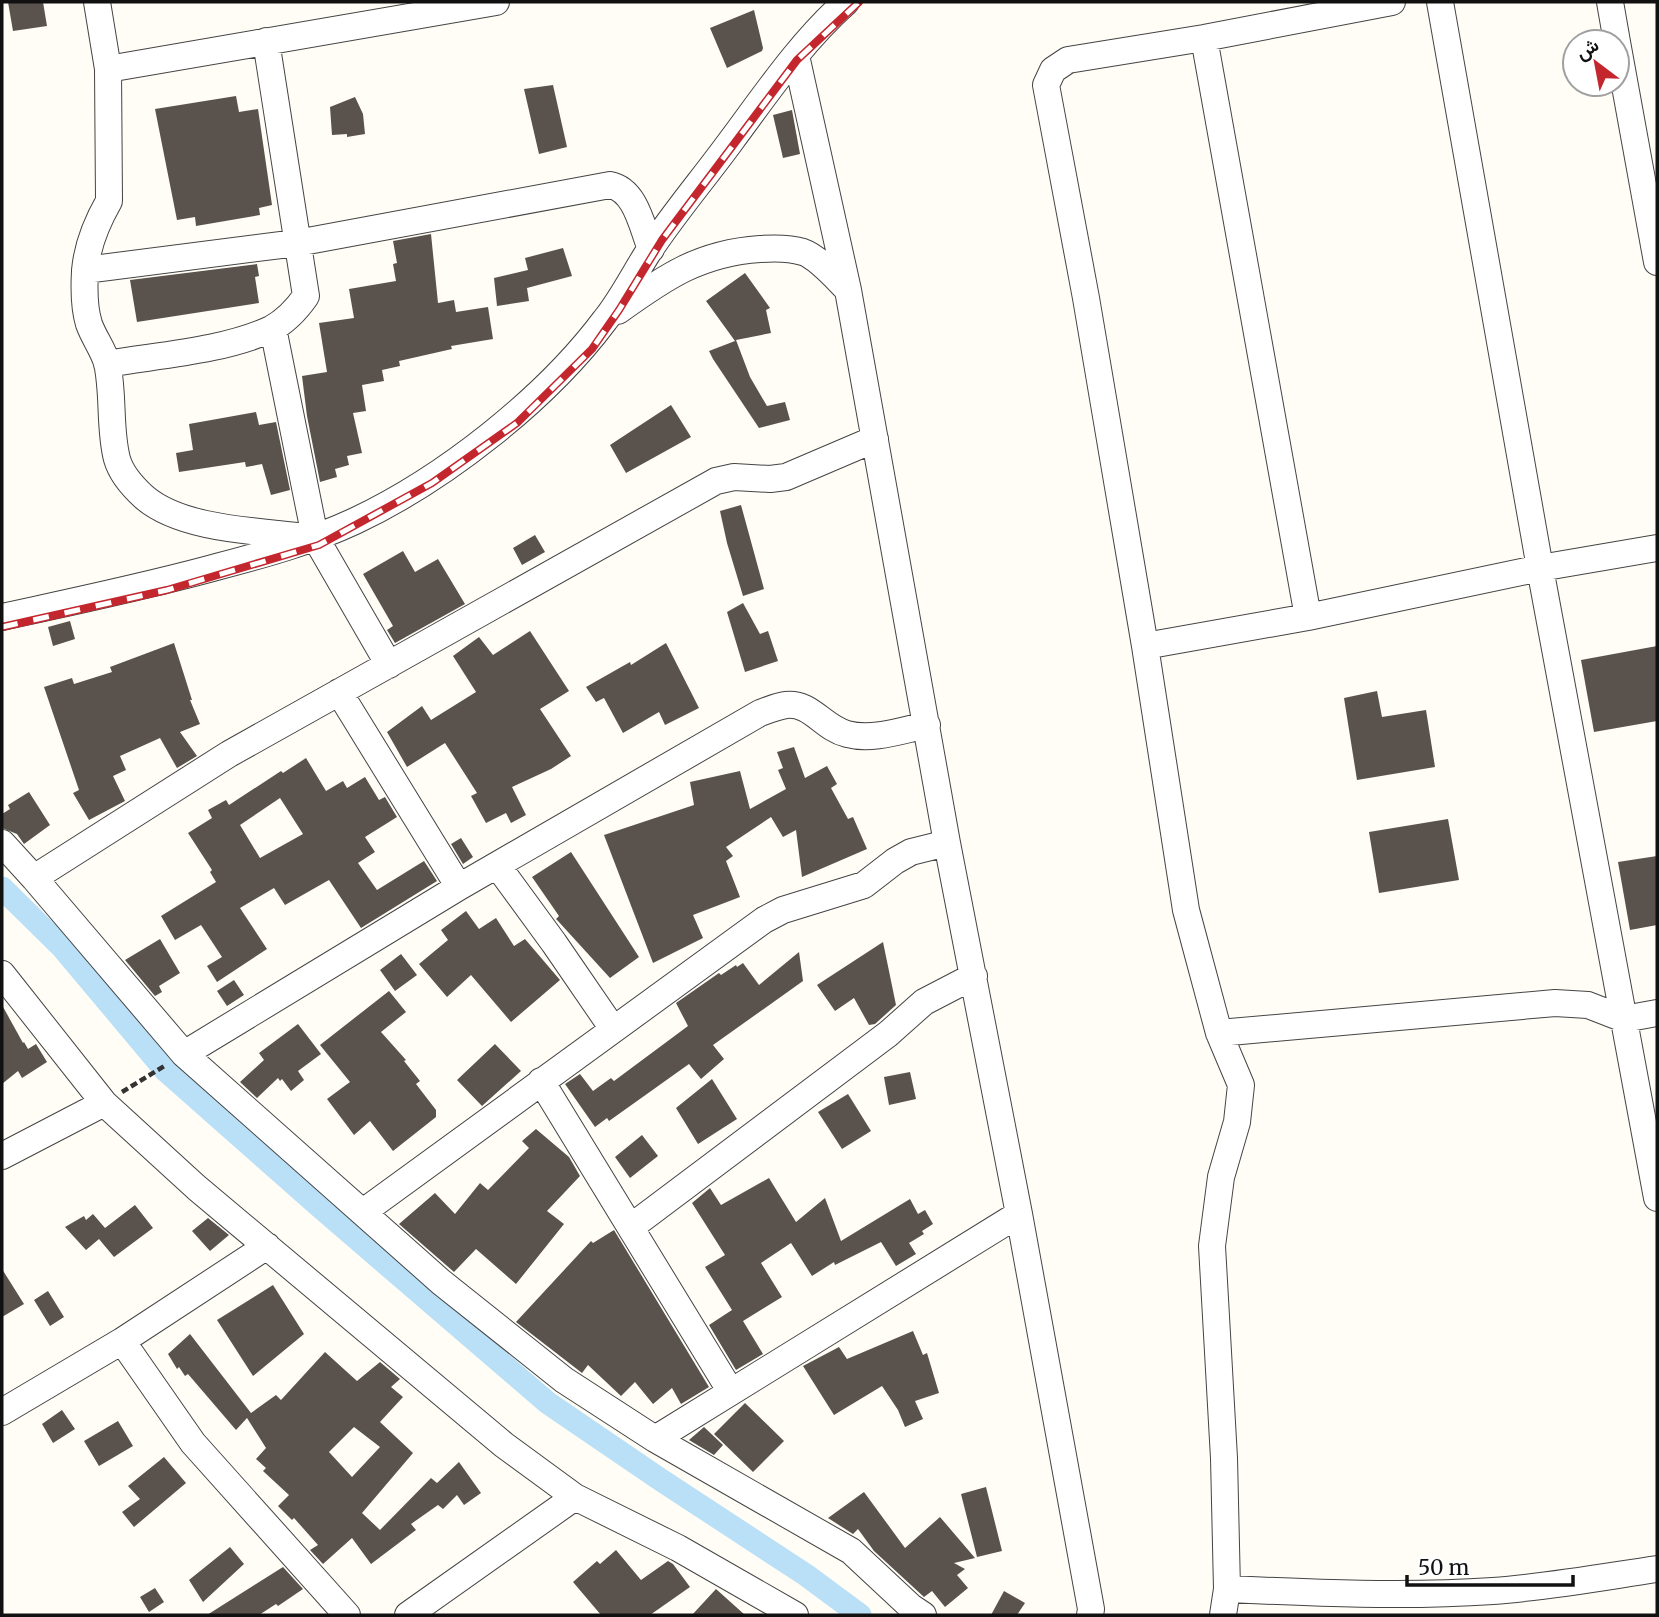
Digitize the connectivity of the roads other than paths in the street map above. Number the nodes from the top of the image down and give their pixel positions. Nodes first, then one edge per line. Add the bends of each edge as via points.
1 (97, 2) edge
2 (496, 2) edge
3 (846, 2) edge
4 (1392, 2) edge
5 (1440, 2) edge
6 (1609, 2) edge
7 (1614, 28) edge
8 (1203, 38) junction
9 (266, 41) junction
10 (797, 54) junction
11 (108, 69) junction
12 (1627, 98) edge
13 (298, 243) junction
14 (650, 249) junction
15 (1657, 262) edge
16 (85, 270) junction
17 (848, 290) junction
18 (606, 320) junction
19 (273, 328) junction
20 (107, 364) junction
21 (875, 439) junction
22 (315, 537) junction
23 (1657, 548) edge
24 (1540, 568) junction
25 (2, 617) edge
26 (1308, 617) junction
27 (1145, 646) junction
28 (389, 664) junction
29 (339, 692) junction
30 (927, 725) junction
31 (2, 843) edge
32 (947, 843) junction
33 (497, 865) junction
34 (34, 878) junction
35 (459, 887) junction
36 (2, 974) edge
37 (974, 976) junction
38 (1657, 1013) edge
39 (1624, 1019) junction
40 (612, 1029) junction
41 (1219, 1033) junction
42 (179, 1057) junction
43 (541, 1081) junction
44 (112, 1098) junction
45 (2, 1156) edge
46 (1657, 1198) edge
47 (363, 1212) junction
48 (1019, 1214) junction
49 (631, 1227) junction
50 (267, 1246) junction
51 (122, 1340) junction
52 (731, 1392) junction
53 (2, 1412) edge
54 (655, 1439) junction
55 (575, 1497) junction
56 (1657, 1569) edge
57 (1225, 1602) edge
58 (786, 1613) edge
59 (347, 1615) edge
60 (408, 1615) edge
61 (923, 1615) edge
62 (1090, 1615) edge

1 - 11 street
2 - 9 street
3 - 10 street
4 - 8 street
5 - 24 street
6 - 7 street
8 - 26 street
8 - 27 street via 1068,60 1053,69 1046,85
9 - 11 street
9 - 13 street
10 - 14 street
10 - 17 street
11 - 16 street via 109,201 93,234
12 - 15 street
13 - 14 street via 610,186 630,198
13 - 16 street
13 - 19 street via 306,296
14 - 18 street
16 - 20 street via 89,324
17 - 18 street via 804,252 738,250 682,268
17 - 21 street
18 - 22 street via 515,415 455,461 355,522
19 - 20 street via 232,343
19 - 22 street
20 - 22 street via 117,458 125,476 144,497 166,512 198,521
21 - 28 street via 786,477 716,481
21 - 30 street
22 - 25 street via 164,582
22 - 28 street
23 - 24 street
24 - 26 street
24 - 39 street
26 - 27 street
27 - 41 street via 1186,911
28 - 29 street
29 - 34 street via 229,754
29 - 35 street
30 - 32 street
30 - 33 street via 871,737 825,725 809,709 787,705 760,713
31 - 34 street
32 - 37 street
32 - 40 street via 911,852 864,885 764,920
33 - 35 street
33 - 40 street
34 - 42 street
35 - 42 street
36 - 44 street
37 - 48 street
37 - 49 street via 924,1002
38 - 39 street
39 - 41 street via 1588,1004 1555,1003
39 - 46 street
40 - 43 street
41 - 57 street via 1241,1085 1212,1246 1224,1458
42 - 47 street
43 - 47 street
43 - 49 street
44 - 45 street
44 - 50 street via 197,1188
47 - 54 street via 441,1282 564,1380
48 - 52 street
48 - 62 street
49 - 52 street
50 - 51 street
50 - 55 street via 504,1445
51 - 53 street
51 - 59 street via 193,1443
52 - 54 street
54 - 61 street via 851,1551
55 - 58 street via 678,1548
55 - 60 street
56 - 57 street via 1493,1591

